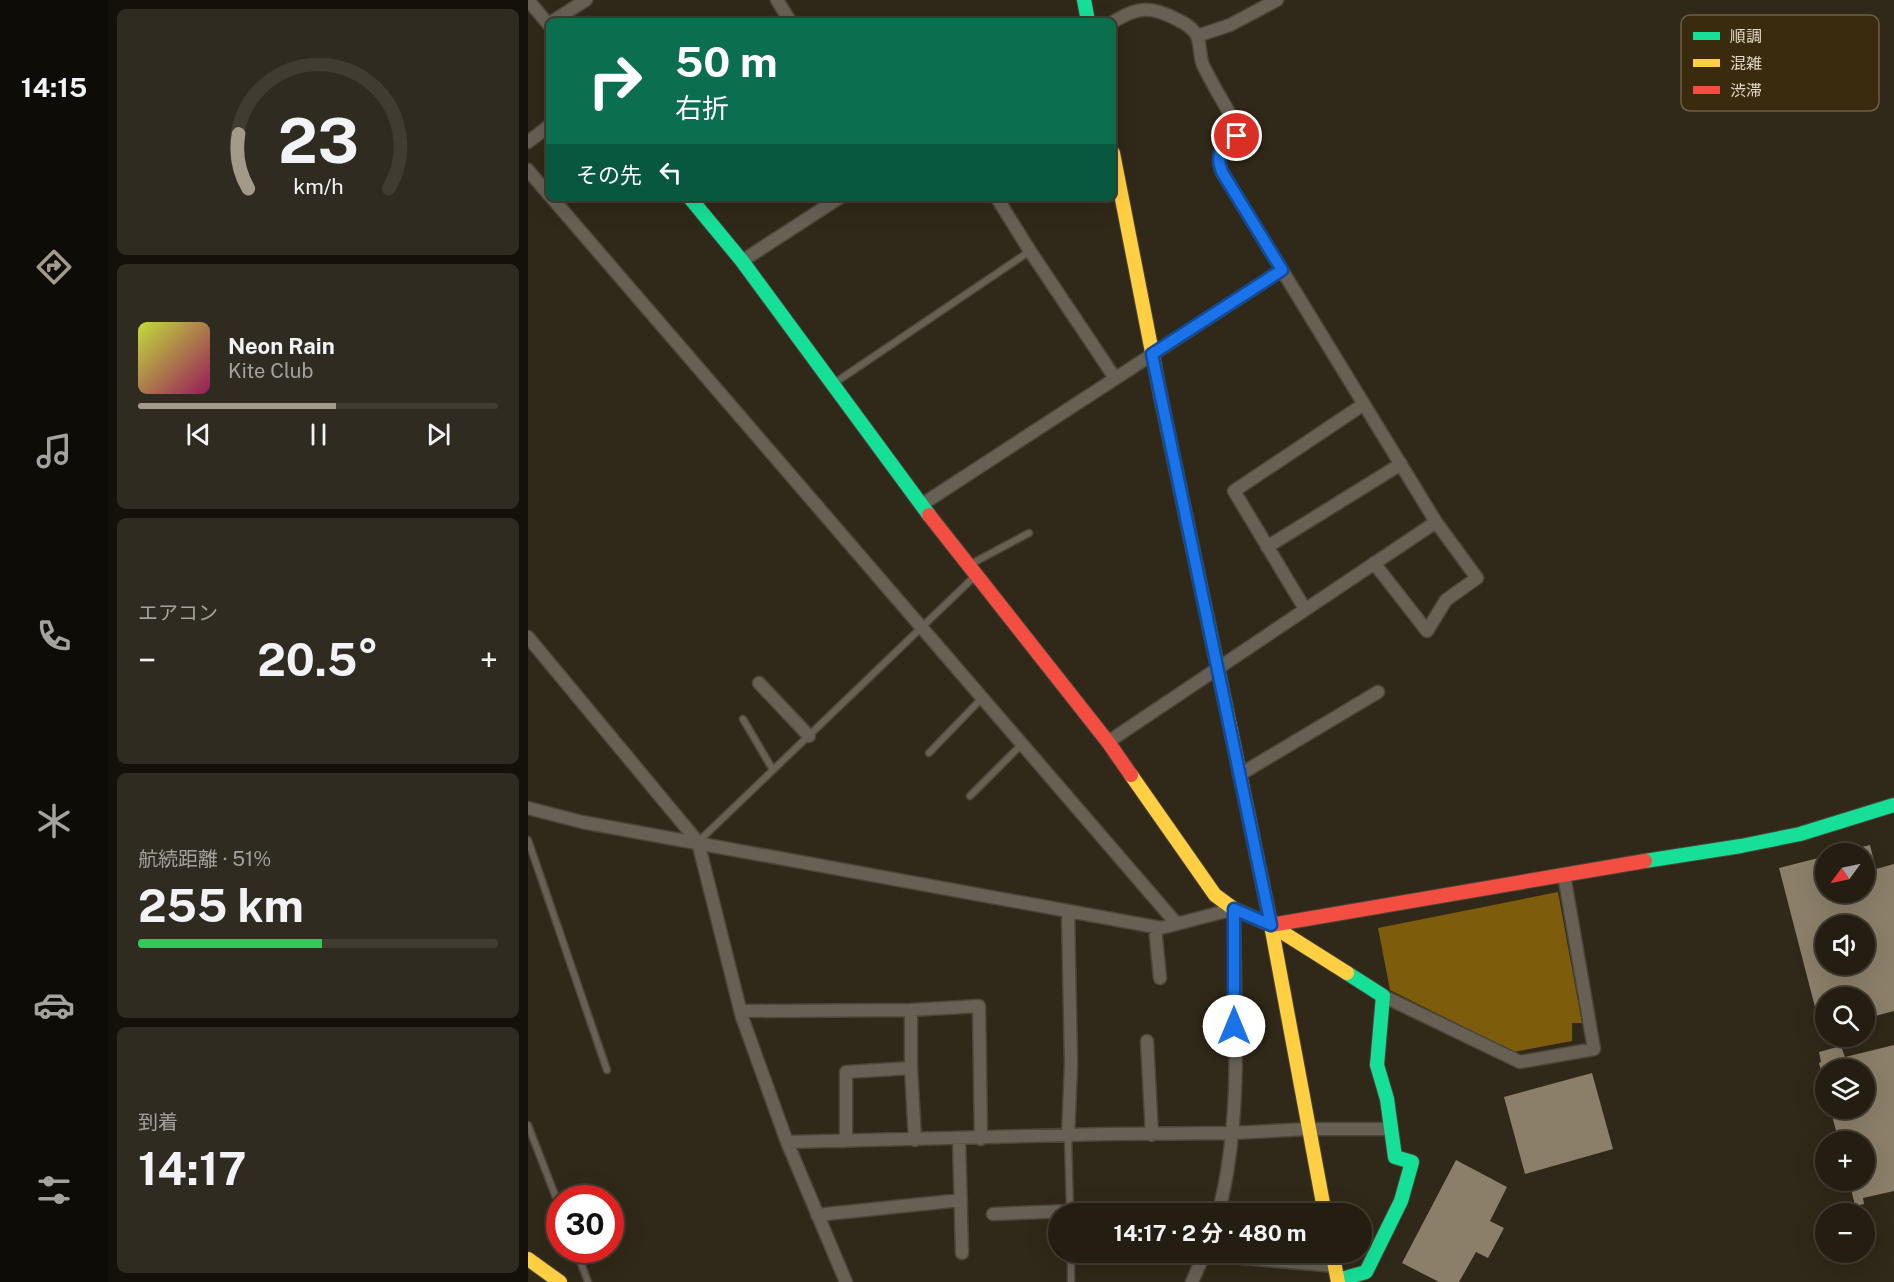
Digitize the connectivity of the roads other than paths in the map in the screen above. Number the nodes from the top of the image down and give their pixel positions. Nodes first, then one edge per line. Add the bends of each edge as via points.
1 (528, 0) edge
2 (586, 0) edge
3 (777, 0) edge
4 (1084, 0) edge
5 (1277, 0) edge
6 (559, 18) edge
7 (788, 18) edge
8 (1087, 18) edge
9 (546, 20) edge
10 (1116, 20) edge
11 (1197, 36) junction
12 (546, 128) edge
13 (528, 142) edge
14 (1116, 168) edge
15 (528, 170) edge
16 (546, 191) edge
17 (554, 201) edge
18 (692, 201) edge
19 (834, 201) edge
20 (1000, 201) edge
21 (1030, 251) junction
22 (742, 261) junction
23 (1282, 270) junction
24 (1152, 354) junction
25 (1115, 378) junction
26 (832, 384) junction
27 (1364, 404) junction
28 (1401, 464) junction
29 (921, 505) junction
30 (1436, 522) junction
31 (1029, 533) dead end
32 (1267, 547) junction
33 (1374, 563) junction
34 (972, 570) junction
35 (1305, 609) junction
36 (921, 627) junction
37 (528, 637) edge
38 (1217, 669) junction
39 (759, 683) dead end
40 (1378, 692) dead end
41 (982, 698) junction
42 (743, 719) dead end
43 (809, 736) junction
44 (1108, 742) junction
45 (1022, 744) junction
46 (929, 753) dead end
47 (773, 770) junction
48 (1239, 775) junction
49 (970, 796) dead end
50 (1894, 805) edge
51 (528, 808) edge
52 (528, 840) edge
53 (698, 843) junction
54 (1564, 875) junction
55 (1234, 909) junction
56 (1068, 912) junction
57 (1176, 923) junction
58 (1271, 925) junction
59 (1155, 927) junction
60 (1160, 978) dead end
61 (1383, 996) junction
62 (911, 1010) junction
63 (741, 1011) junction
64 (1147, 1041) dead end
65 (911, 1068) junction
66 (607, 1070) dead end
67 (528, 1125) edge
68 (1308, 1129) junction
69 (1391, 1129) junction
70 (1232, 1133) junction
71 (1152, 1135) junction
72 (1068, 1137) junction
73 (959, 1139) junction
74 (981, 1139) junction
75 (915, 1140) junction
76 (846, 1141) junction
77 (787, 1142) junction
78 (551, 1185) edge
79 (961, 1200) junction
80 (1070, 1203) edge
81 (1221, 1203) edge
82 (1323, 1203) edge
83 (1048, 1213) edge
84 (993, 1214) dead end
85 (817, 1215) junction
86 (962, 1253) dead end
87 (528, 1258) edge
88 (581, 1263) edge
89 (1071, 1263) edge
90 (1200, 1263) edge
91 (1278, 1263) edge
92 (1336, 1270) edge
93 (560, 1282) edge
94 (588, 1282) edge
95 (846, 1282) edge
96 (1071, 1282) edge
97 (1192, 1282) edge

1 - 9 street
2 - 6 street
3 - 7 street
4 - 8 street
5 - 11 street via 1230,25
10 - 11 street via 1125,14 1151,9 1189,26
11 - 23 street via 1203,65 1237,127 1237,136 1220,151 1218,161
12 - 13 street
14 - 24 street
15 - 16 street
17 - 36 street
18 - 22 street
19 - 22 street
20 - 21 street
21 - 25 street
21 - 26 lane
22 - 26 street
23 - 24 street
23 - 27 street
24 - 25 street
24 - 38 street
25 - 29 street
26 - 29 street
27 - 28 street
27 - 32 street via 1233,491
28 - 30 street
28 - 32 street
29 - 34 street
30 - 33 street
30 - 33 street via 1477,578 1446,600 1427,631
31 - 34 lane
32 - 35 street
33 - 35 street
34 - 36 lane
34 - 44 street
35 - 38 street
36 - 41 street
36 - 43 lane
37 - 53 street
38 - 44 street
38 - 48 street
39 - 43 street
40 - 48 street
41 - 45 street
41 - 46 lane
42 - 47 lane
43 - 47 lane
44 - 55 street via 1215,895
45 - 49 lane
45 - 57 street
47 - 53 lane
48 - 58 street
50 - 54 street via 1753,844
51 - 53 street
52 - 66 lane
53 - 56 street
53 - 63 street
54 - 58 street
54 - 61 street via 1594,1049 1520,1062
55 - 57 street
55 - 58 street
55 - 70 street
56 - 59 street
56 - 72 street
57 - 59 street
58 - 61 street
58 - 68 street
59 - 60 street
61 - 69 street via 1377,1065
62 - 63 street
62 - 65 street
62 - 74 street via 980,1006
63 - 77 street
64 - 71 street
65 - 75 street
65 - 76 street via 846,1072
67 - 78 lane
68 - 69 street
68 - 70 street
68 - 82 street
69 - 92 street via 1395,1157 1412,1162 1401,1201 1366,1272
70 - 71 street
70 - 81 street
71 - 72 street
72 - 74 street
72 - 80 lane
73 - 74 street
73 - 75 street
73 - 79 street
75 - 76 street
76 - 77 street
77 - 85 street
79 - 85 street
79 - 86 street
83 - 84 street
85 - 95 street
87 - 93 street
88 - 94 lane
89 - 96 lane
90 - 97 street
91 - 92 street

